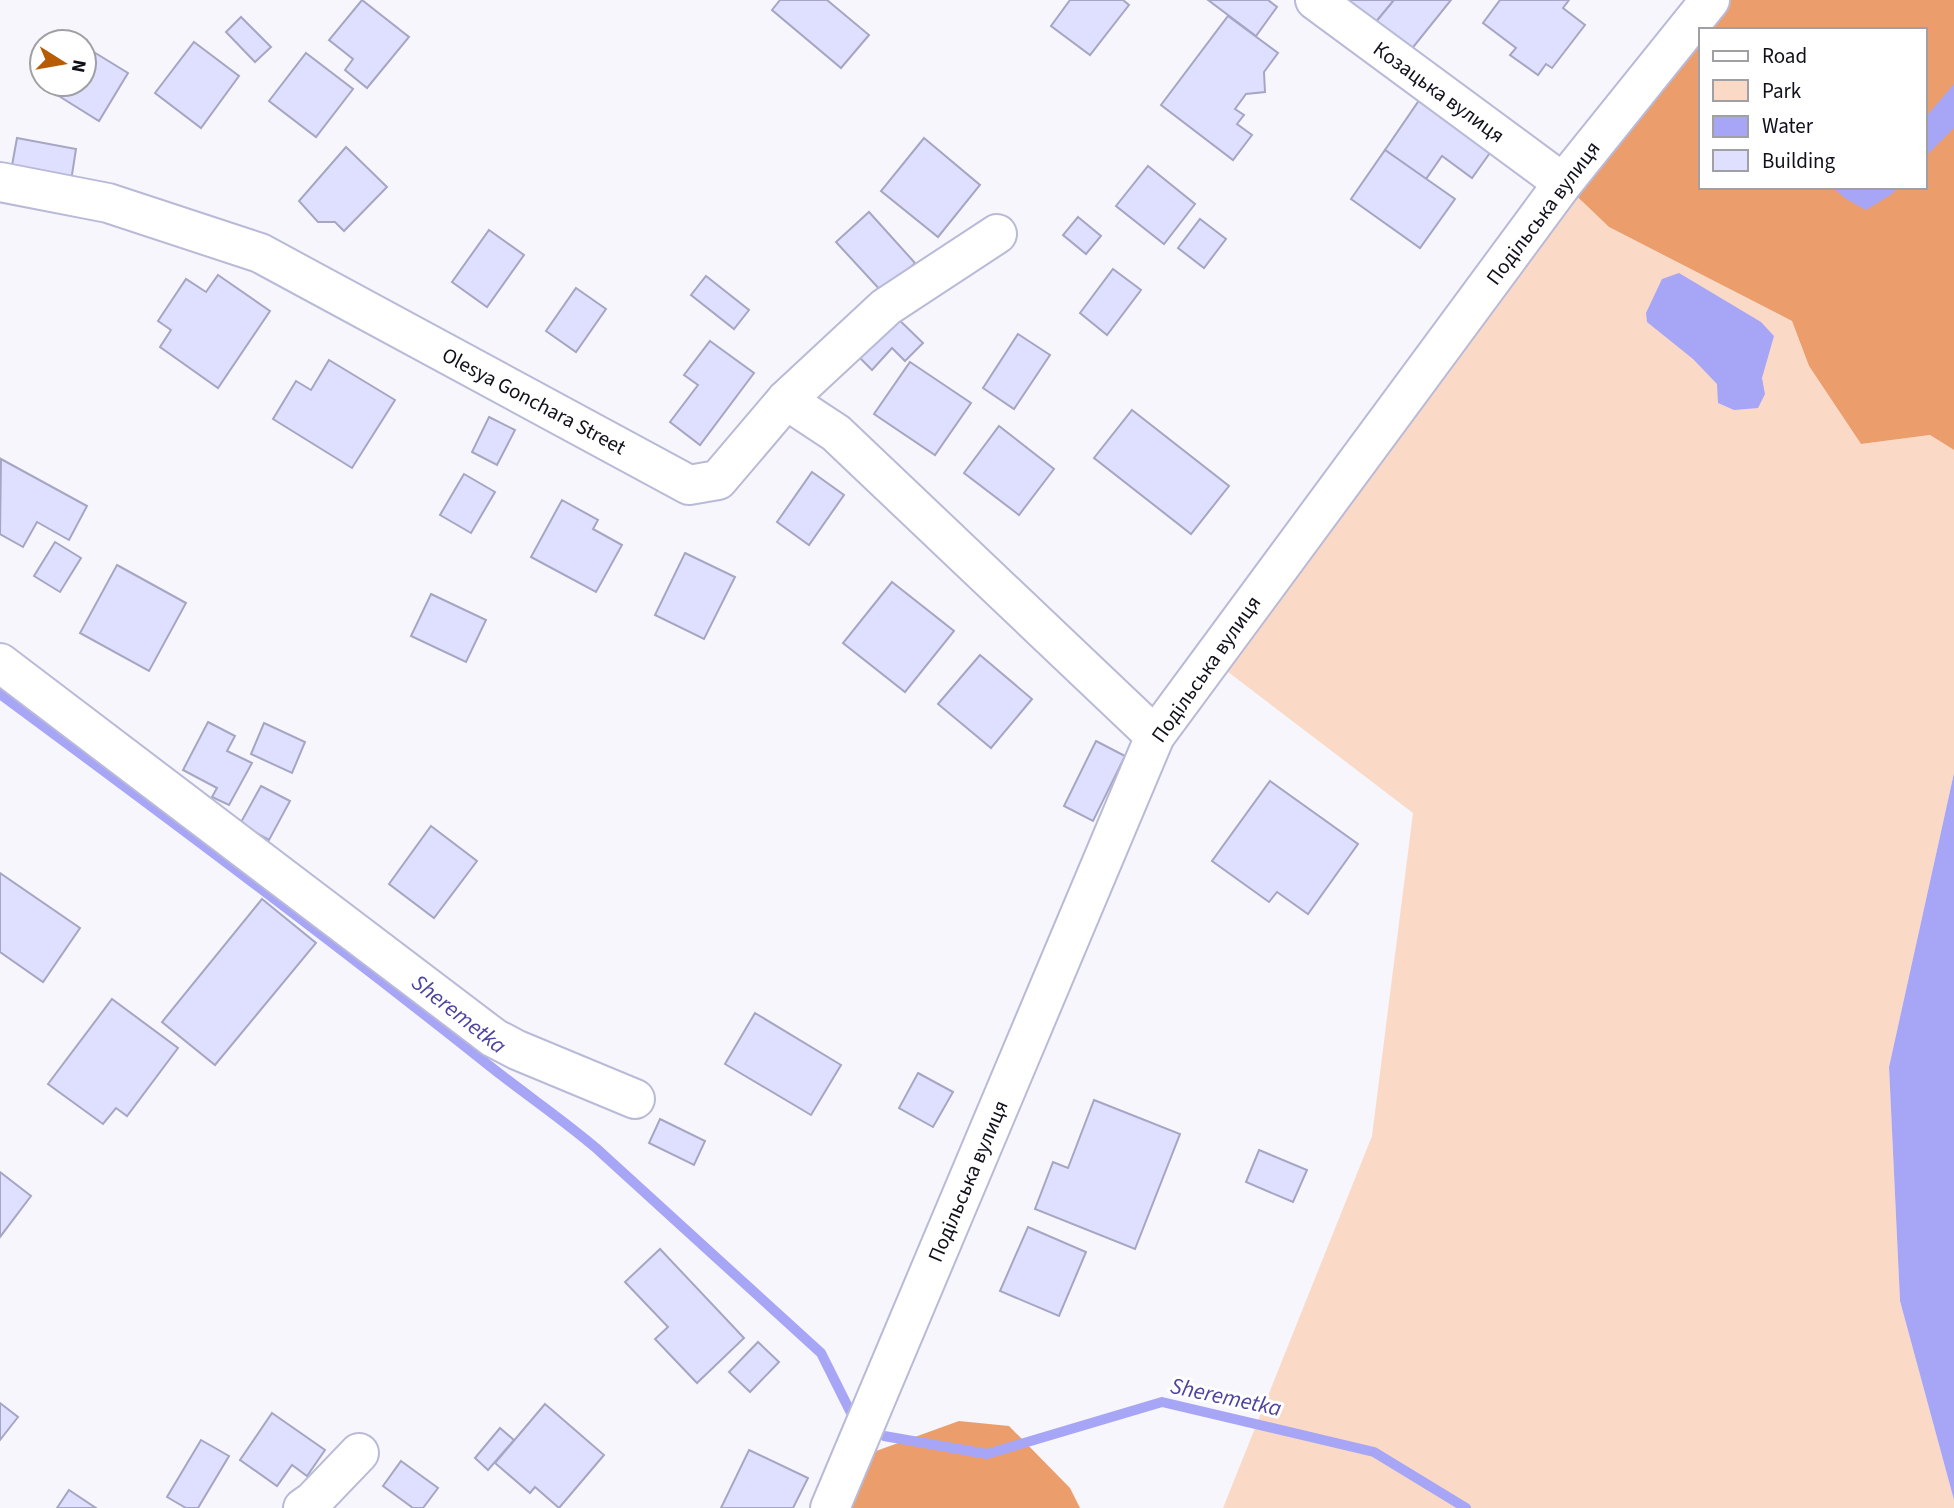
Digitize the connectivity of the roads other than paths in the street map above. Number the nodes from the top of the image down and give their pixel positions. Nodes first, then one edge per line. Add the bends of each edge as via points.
1 (1315, 0) edge
2 (1710, 0) edge
3 (0, 182) edge
4 (1563, 183) junction
5 (997, 234) dead end
6 (786, 400) junction
7 (0, 663) edge
8 (1155, 736) junction
9 (635, 1099) dead end
10 (359, 1453) dead end
11 (303, 1508) edge
12 (830, 1508) edge

1 - 4 street, Козацька вулиця
2 - 4 street, Подільська вулиця
3 - 6 street, Olesya Gonchara Street via 108,203 260,253 689,485 718,480
4 - 8 street, Подільська вулиця
5 - 6 street, Olesya Gonchara Street via 886,307
6 - 8 street via 836,433
7 - 9 street via 494,1038
8 - 12 street, Подільська вулиця
10 - 11 street

